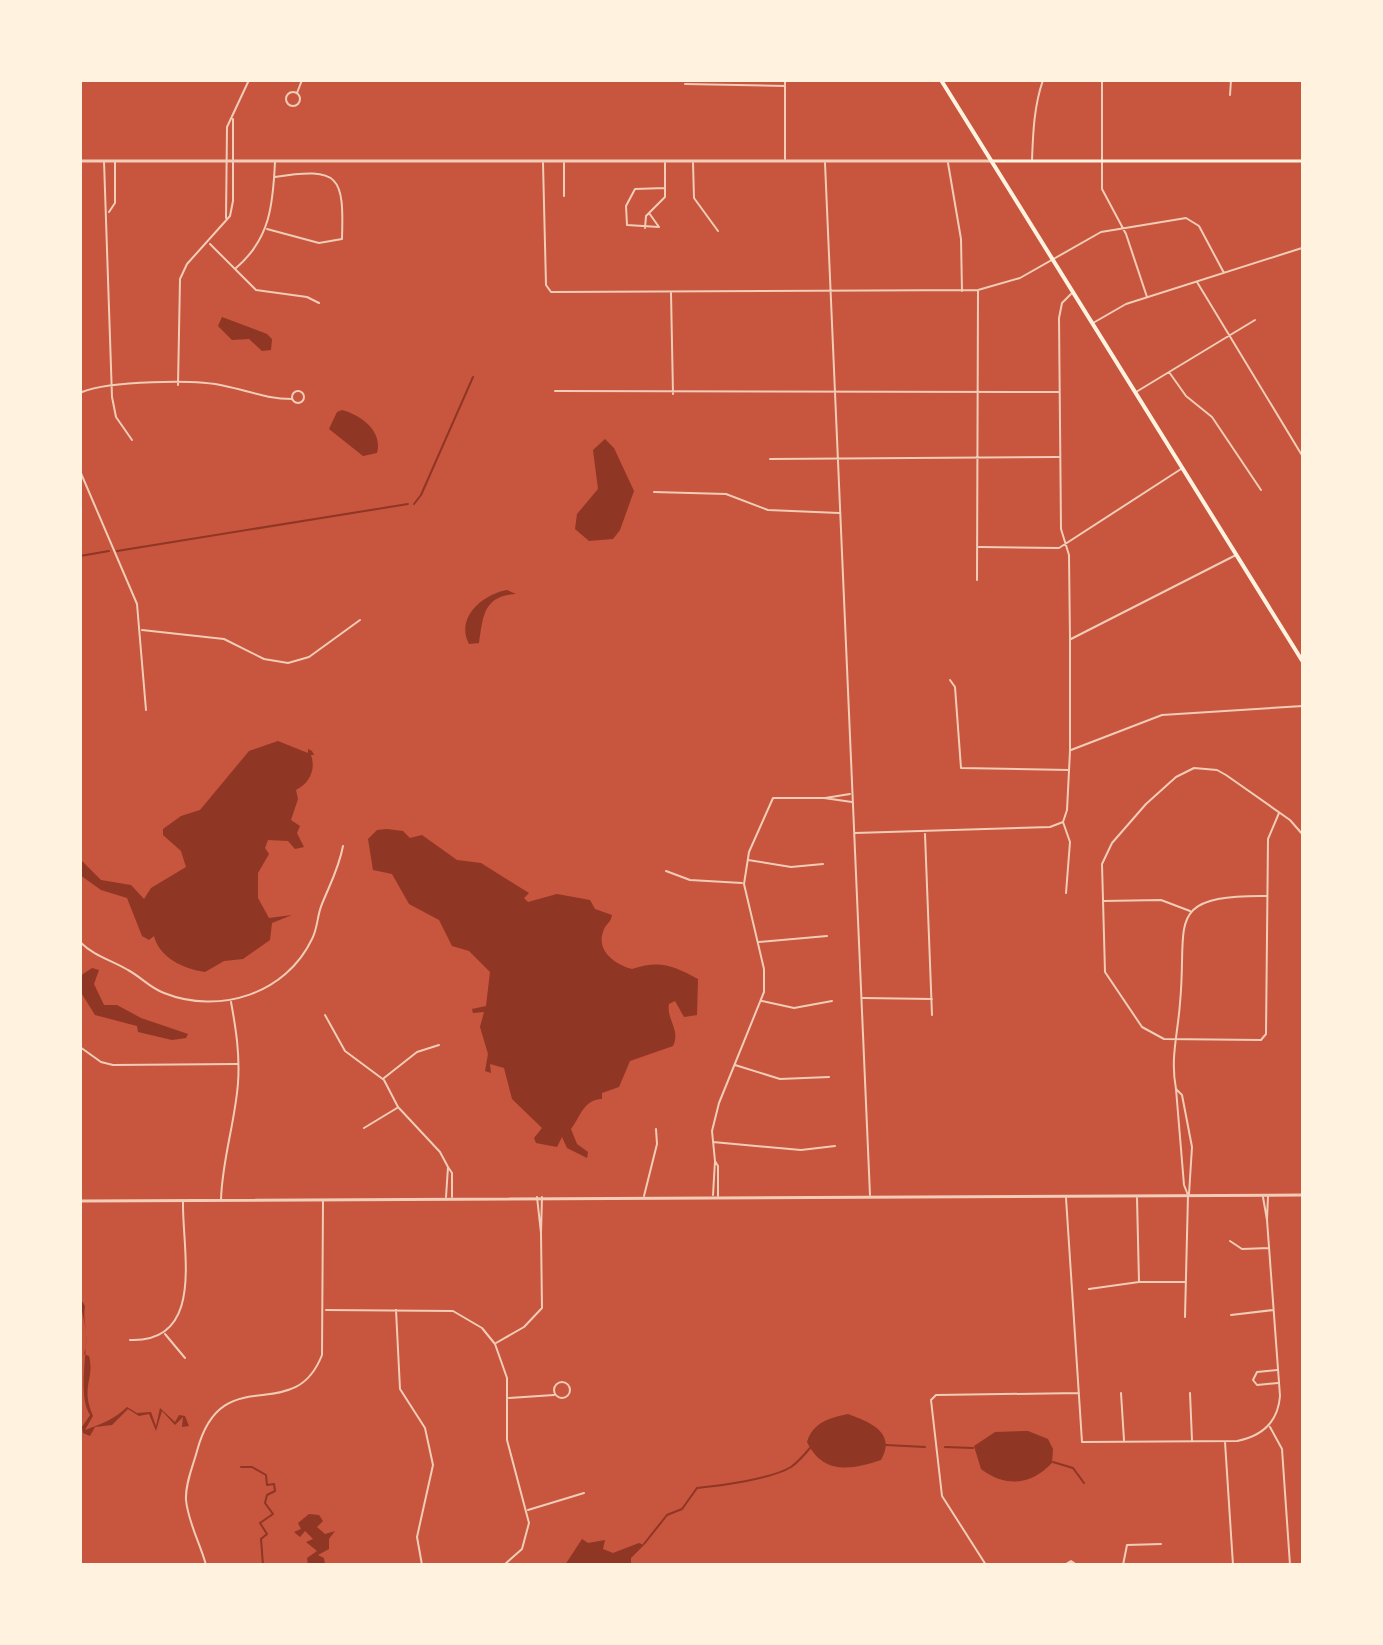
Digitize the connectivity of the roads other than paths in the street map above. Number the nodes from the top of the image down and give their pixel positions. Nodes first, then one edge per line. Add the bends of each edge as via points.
1 (249, 80) edge
2 (302, 80) edge
3 (785, 80) edge
4 (1043, 80) edge
5 (1102, 80) edge
6 (1231, 80) edge
7 (943, 81) edge
8 (685, 84) dead end
9 (785, 86) junction
10 (297, 93) dead end
11 (1230, 95) dead end
12 (233, 119) junction
13 (1303, 137) edge
14 (80, 161) edge
15 (104, 161) junction
16 (115, 161) junction
17 (226, 161) junction
18 (234, 161) junction
19 (275, 161) junction
20 (785, 161) junction
21 (825, 161) junction
22 (991, 161) junction
23 (1032, 161) junction
24 (1101, 161) junction
25 (1303, 161) edge
26 (543, 162) junction
27 (564, 162) junction
28 (665, 162) junction
29 (693, 162) junction
30 (947, 162) junction
31 (275, 177) junction
32 (665, 188) junction
33 (564, 196) dead end
34 (109, 213) junction
35 (649, 213) junction
36 (226, 220) junction
37 (645, 228) junction
38 (1123, 228) junction
39 (267, 229) junction
40 (718, 231) dead end
41 (209, 243) junction
42 (1302, 248) edge
43 (1053, 260) junction
44 (234, 269) junction
45 (1224, 273) junction
46 (1197, 281) junction
47 (1303, 282) edge
48 (978, 290) junction
49 (671, 291) junction
50 (831, 291) junction
51 (962, 291) junction
52 (1073, 293) junction
53 (1147, 297) junction
54 (319, 303) dead end
55 (1303, 307) edge
56 (1255, 320) dead end
57 (1092, 324) junction
58 (1230, 335) junction
59 (1169, 372) junction
60 (112, 384) junction
61 (178, 385) junction
62 (555, 391) dead end
63 (978, 392) junction
64 (1060, 392) junction
65 (81, 393) edge
66 (835, 393) junction
67 (1135, 393) junction
68 (673, 394) junction
69 (292, 399) dead end
70 (132, 440) dead end
71 (978, 457) junction
72 (1060, 457) junction
73 (1303, 457) edge
74 (838, 458) junction
75 (770, 459) dead end
76 (1182, 469) junction
77 (80, 471) edge
78 (1261, 490) dead end
79 (654, 492) dead end
80 (840, 513) junction
81 (1065, 543) junction
82 (978, 547) junction
83 (1236, 555) junction
84 (977, 580) dead end
85 (360, 620) dead end
86 (140, 630) junction
87 (1070, 639) junction
88 (1303, 662) edge
89 (950, 680) dead end
90 (1303, 706) edge
91 (146, 710) dead end
92 (1070, 751) junction
93 (1069, 770) junction
94 (852, 794) junction
95 (824, 798) junction
96 (853, 802) junction
97 (1279, 813) junction
98 (1063, 822) junction
99 (854, 833) junction
100 (925, 833) junction
101 (1303, 835) edge
102 (343, 846) dead end
103 (747, 860) junction
104 (823, 864) dead end
105 (666, 871) dead end
106 (744, 884) junction
107 (1066, 893) dead end
108 (1267, 896) junction
109 (1102, 901) junction
110 (1191, 911) junction
111 (827, 936) dead end
112 (80, 942) edge
113 (757, 943) junction
114 (861, 998) junction
115 (932, 999) junction
116 (231, 1001) junction
117 (761, 1001) junction
118 (832, 1001) dead end
119 (325, 1015) dead end
120 (932, 1015) dead end
121 (1174, 1040) junction
122 (439, 1045) dead end
123 (80, 1047) edge
124 (238, 1064) junction
125 (734, 1065) junction
126 (829, 1077) dead end
127 (383, 1079) junction
128 (1176, 1089) junction
129 (398, 1107) junction
130 (364, 1128) dead end
131 (656, 1129) dead end
132 (712, 1142) junction
133 (835, 1146) dead end
134 (1184, 1154) junction
135 (1192, 1154) junction
136 (448, 1167) junction
137 (1303, 1195) edge
138 (1137, 1196) junction
139 (1188, 1196) junction
140 (1265, 1196) junction
141 (446, 1197) junction
142 (452, 1197) junction
143 (539, 1197) junction
144 (644, 1197) junction
145 (715, 1197) junction
146 (1066, 1197) junction
147 (870, 1198) junction
148 (322, 1199) junction
149 (183, 1200) junction
150 (221, 1200) junction
151 (80, 1201) edge
152 (1230, 1241) dead end
153 (1270, 1248) junction
154 (1139, 1282) junction
155 (1186, 1282) junction
156 (1089, 1289) dead end
157 (396, 1308) junction
158 (324, 1310) junction
159 (1274, 1310) junction
160 (1231, 1315) dead end
161 (1185, 1317) dead end
162 (164, 1332) junction
163 (130, 1340) dead end
164 (495, 1344) junction
165 (185, 1358) dead end
166 (1278, 1370) junction
167 (1279, 1383) junction
168 (1080, 1393) junction
169 (1121, 1393) dead end
170 (1190, 1393) dead end
171 (556, 1394) dead end
172 (507, 1398) junction
173 (1269, 1426) junction
174 (1124, 1441) junction
175 (1192, 1441) junction
176 (1225, 1441) junction
177 (584, 1493) dead end
178 (528, 1510) junction
179 (1161, 1544) dead end
180 (206, 1565) edge
181 (422, 1565) edge
182 (504, 1565) edge
183 (986, 1565) edge
184 (1064, 1565) edge
185 (1077, 1565) edge
186 (1123, 1565) edge
187 (1233, 1565) edge
188 (1290, 1565) edge

1 - 12 street
2 - 10 street
3 - 9 street
4 - 23 street via 1033,119
5 - 24 street
6 - 11 street
7 - 22 main road
8 - 9 street
9 - 20 street
12 - 17 street via 227,127
12 - 18 street
13 - 25 street
14 - 15 street
15 - 16 street
15 - 34 street
16 - 17 street
16 - 34 street via 115,203
17 - 18 street
17 - 36 street
18 - 19 street
18 - 36 street via 233,201
19 - 26 street
19 - 31 street
20 - 21 street
20 - 29 street
21 - 30 street
21 - 50 street
22 - 23 main road
22 - 30 street
22 - 43 main road
23 - 24 main road
24 - 25 main road
24 - 38 street via 1103,195
25 - 42 street
26 - 27 street
26 - 49 street via 546,285 551,292
27 - 28 street
27 - 33 street
28 - 29 street
28 - 32 street
29 - 40 street via 695,200
30 - 51 street via 961,239
31 - 39 street
31 - 39 street via 311,173 334,180 343,203 341,240 319,243
32 - 35 street via 664,198
32 - 37 street via 638,188 627,203 627,226
34 - 60 street
35 - 37 street
35 - 37 street via 660,226
36 - 41 street
38 - 43 street via 1095,235
38 - 45 street via 1190,219
38 - 53 street
39 - 44 street
41 - 44 street
41 - 61 street via 180,279
42 - 45 street
42 - 47 street
43 - 48 street via 1016,280
43 - 52 main road
44 - 54 street via 266,294
45 - 46 street
46 - 53 street
46 - 58 street
47 - 55 street
48 - 51 street
48 - 63 street
49 - 50 street
49 - 68 street
50 - 51 street
50 - 66 street
52 - 57 main road
52 - 64 street via 1059,312
53 - 57 street
56 - 58 street
57 - 67 main road
58 - 59 street
58 - 73 street
59 - 67 street
59 - 78 street via 1186,396 1212,417
60 - 61 street
60 - 65 street
60 - 70 street via 116,417
61 - 69 street via 219,385 260,397
62 - 68 street
63 - 64 street
63 - 66 street
63 - 71 street
64 - 72 street
66 - 68 street
66 - 74 street
67 - 76 main road
71 - 72 street
71 - 74 street
71 - 82 street
72 - 81 street
74 - 75 street
74 - 80 street
76 - 81 street
76 - 83 main road
77 - 86 street via 134,593
79 - 80 street via 726,494 765,509
80 - 94 street
81 - 82 street via 1059,548
81 - 87 street
82 - 84 street
83 - 87 street
83 - 88 main road
85 - 86 street via 309,657 288,663 264,659 224,639
86 - 91 street
87 - 92 street
89 - 93 street via 955,687 961,768
90 - 92 street via 1162,715
92 - 93 street
93 - 98 street
94 - 95 street
94 - 96 street
95 - 96 street
95 - 103 street via 770,800
96 - 99 street
97 - 101 street
97 - 108 street via 1268,839
97 - 109 street via 1217,770 1185,771 1112,843 1102,864
98 - 100 street
98 - 107 street via 1070,842
99 - 100 street
99 - 114 street
100 - 115 street
102 - 116 street via 340,867 304,953 271,985
103 - 104 street via 791,867
103 - 106 street
105 - 106 street via 690,880
106 - 113 street
108 - 110 street via 1216,897
108 - 121 street via 1266,1034 1261,1040
109 - 110 street via 1172,901
109 - 121 street via 1105,972 1142,1027
110 - 121 street via 1182,927
111 - 113 street
112 - 116 street via 165,994 195,1002
113 - 117 street via 764,969
114 - 115 street
114 - 147 street
115 - 120 street
116 - 124 street
117 - 118 street via 794,1008
117 - 125 street
119 - 127 street via 345,1051
121 - 128 street
122 - 127 street via 417,1052
123 - 124 street via 113,1065
124 - 150 street
125 - 126 street via 780,1079
125 - 132 street via 714,1118
127 - 129 street
128 - 134 street
128 - 135 street via 1182,1095
129 - 130 street
129 - 136 street
131 - 144 street
132 - 133 street via 801,1150
132 - 145 street via 718,1166
134 - 135 street
134 - 139 street
135 - 139 street
136 - 141 street
136 - 142 street
137 - 140 street
138 - 139 street
138 - 146 street
138 - 154 street
139 - 140 street
139 - 155 street
140 - 153 street
141 - 142 street
141 - 148 street
142 - 143 street
143 - 144 street
143 - 164 street via 542,1308 524,1327
144 - 145 street
145 - 147 street
146 - 147 street
146 - 168 street
148 - 150 street
148 - 158 street
149 - 150 street
149 - 151 street
149 - 162 street via 184,1300
152 - 153 street via 1242,1249
153 - 159 street
154 - 155 street
154 - 156 street
155 - 161 street
157 - 158 street
157 - 164 street via 453,1311 482,1328
157 - 181 street via 400,1389 425,1428 433,1465 417,1537
158 - 180 street via 322,1355 308,1380 278,1394 229,1401 208,1420 186,1494
159 - 160 street
159 - 166 street
162 - 163 street via 145,1341
162 - 165 street
164 - 172 street via 503,1359
166 - 167 street
166 - 167 street via 1257,1372 1253,1380 1257,1385
167 - 173 street via 1279,1406
168 - 174 street via 1082,1442
168 - 183 street via 936,1395 931,1400 942,1496
169 - 174 street
170 - 175 street
171 - 172 street
172 - 178 street via 507,1440
173 - 176 street via 1251,1438
173 - 188 street via 1282,1449
174 - 175 street
175 - 176 street
176 - 187 street
177 - 178 street
178 - 182 street via 526,1542
179 - 186 street via 1127,1545
184 - 185 street

